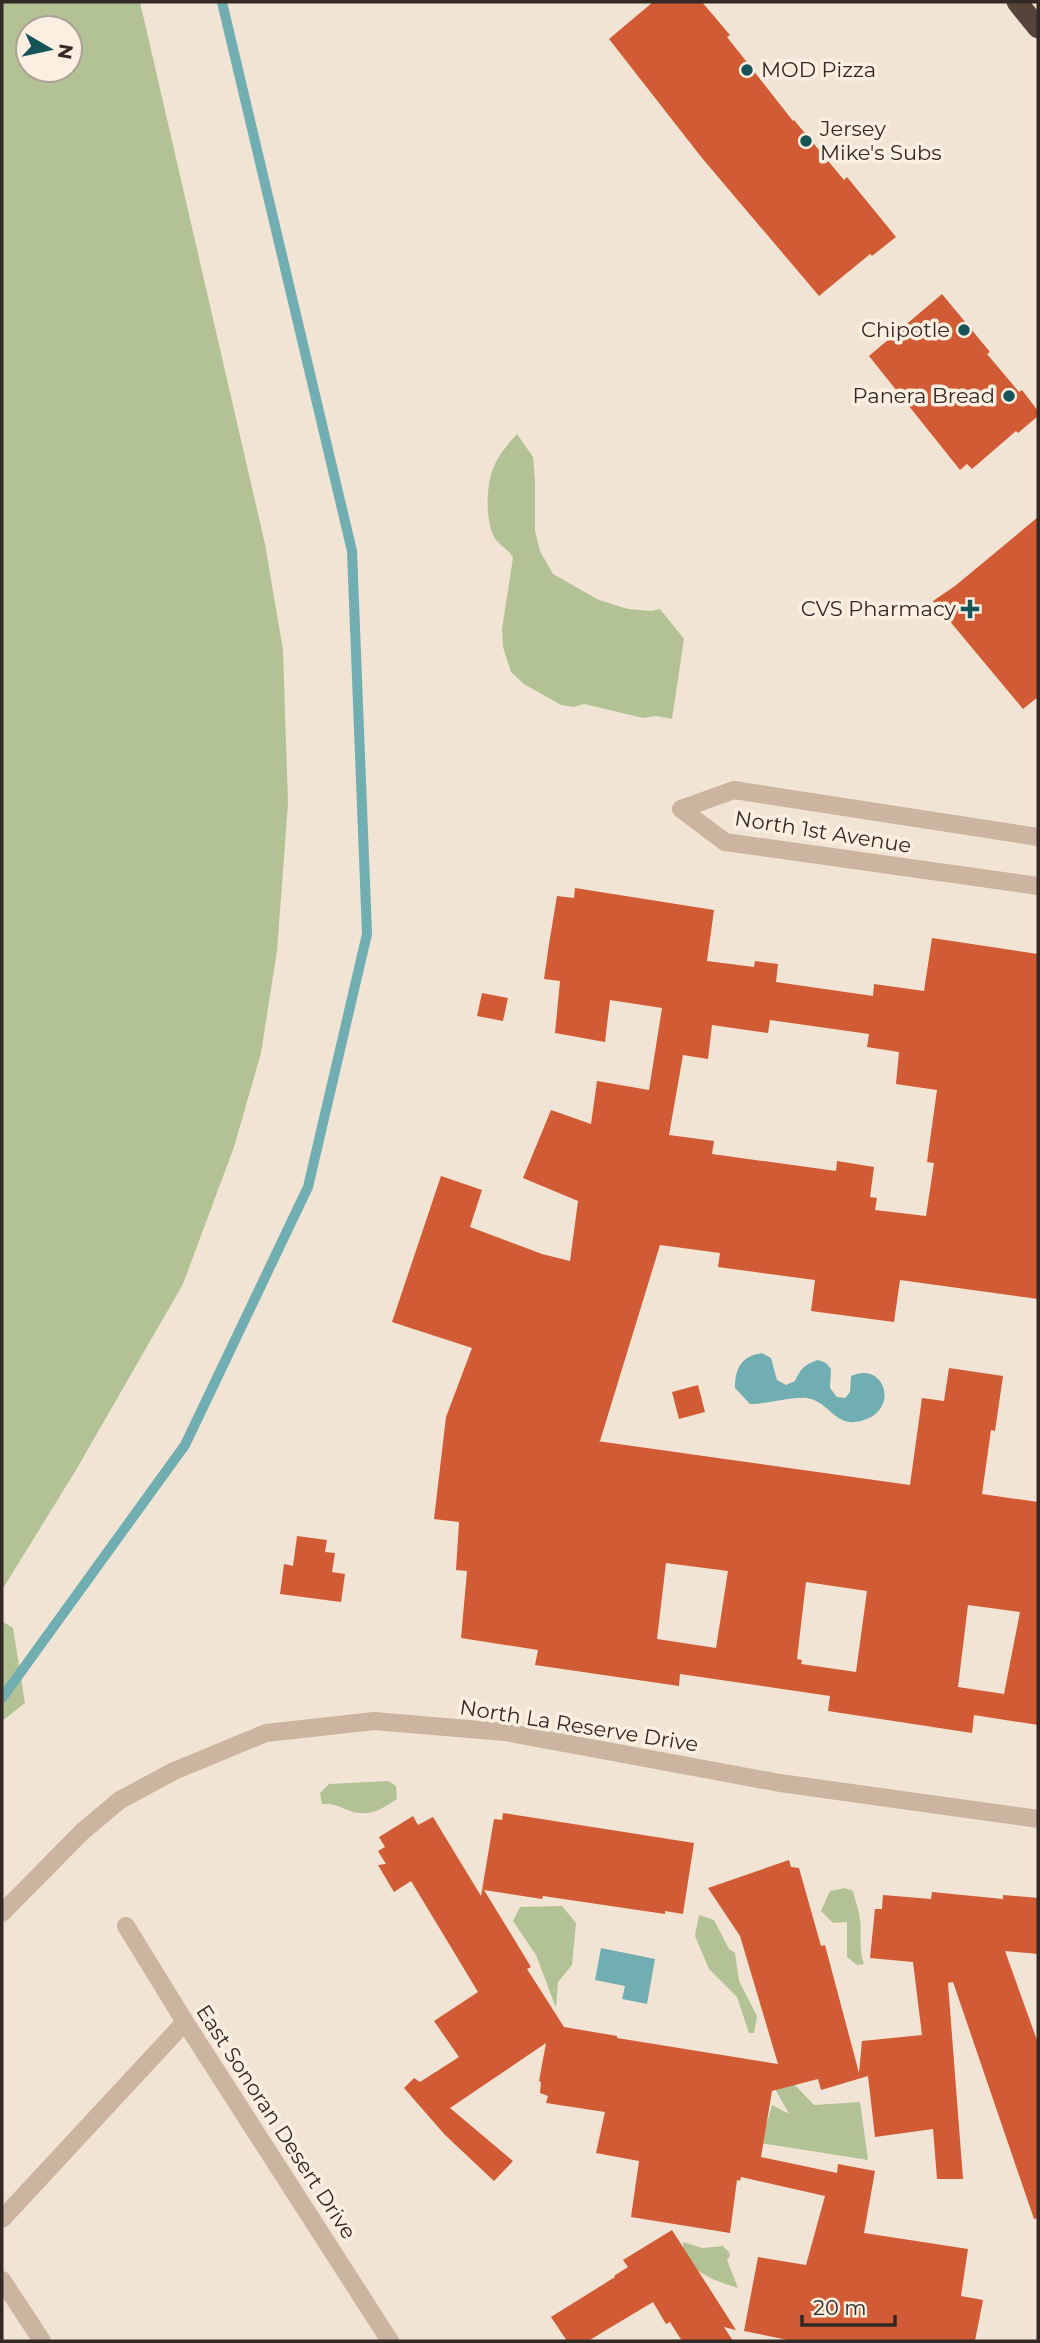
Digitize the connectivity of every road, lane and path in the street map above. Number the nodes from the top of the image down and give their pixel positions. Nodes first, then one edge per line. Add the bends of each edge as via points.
1 (1017, 2) edge
2 (1038, 27) edge
3 (1038, 837) edge
4 (1038, 886) edge
5 (1038, 1819) edge
6 (2, 1913) edge
7 (126, 1926) dead end
8 (185, 2022) junction
9 (2, 2220) edge
10 (2, 2280) edge
11 (42, 2341) edge
12 (390, 2341) edge

1 - 2 highway
3 - 4 street, North 1st Avenue via 734,790 681,809 725,842
5 - 6 street, North La Reserve Drive via 780,1783 505,1732 374,1721 266,1733 174,1771 110,1808
7 - 8 street, East Sonoran Desert Drive
8 - 9 street
8 - 12 street, East Sonoran Desert Drive
10 - 11 street

